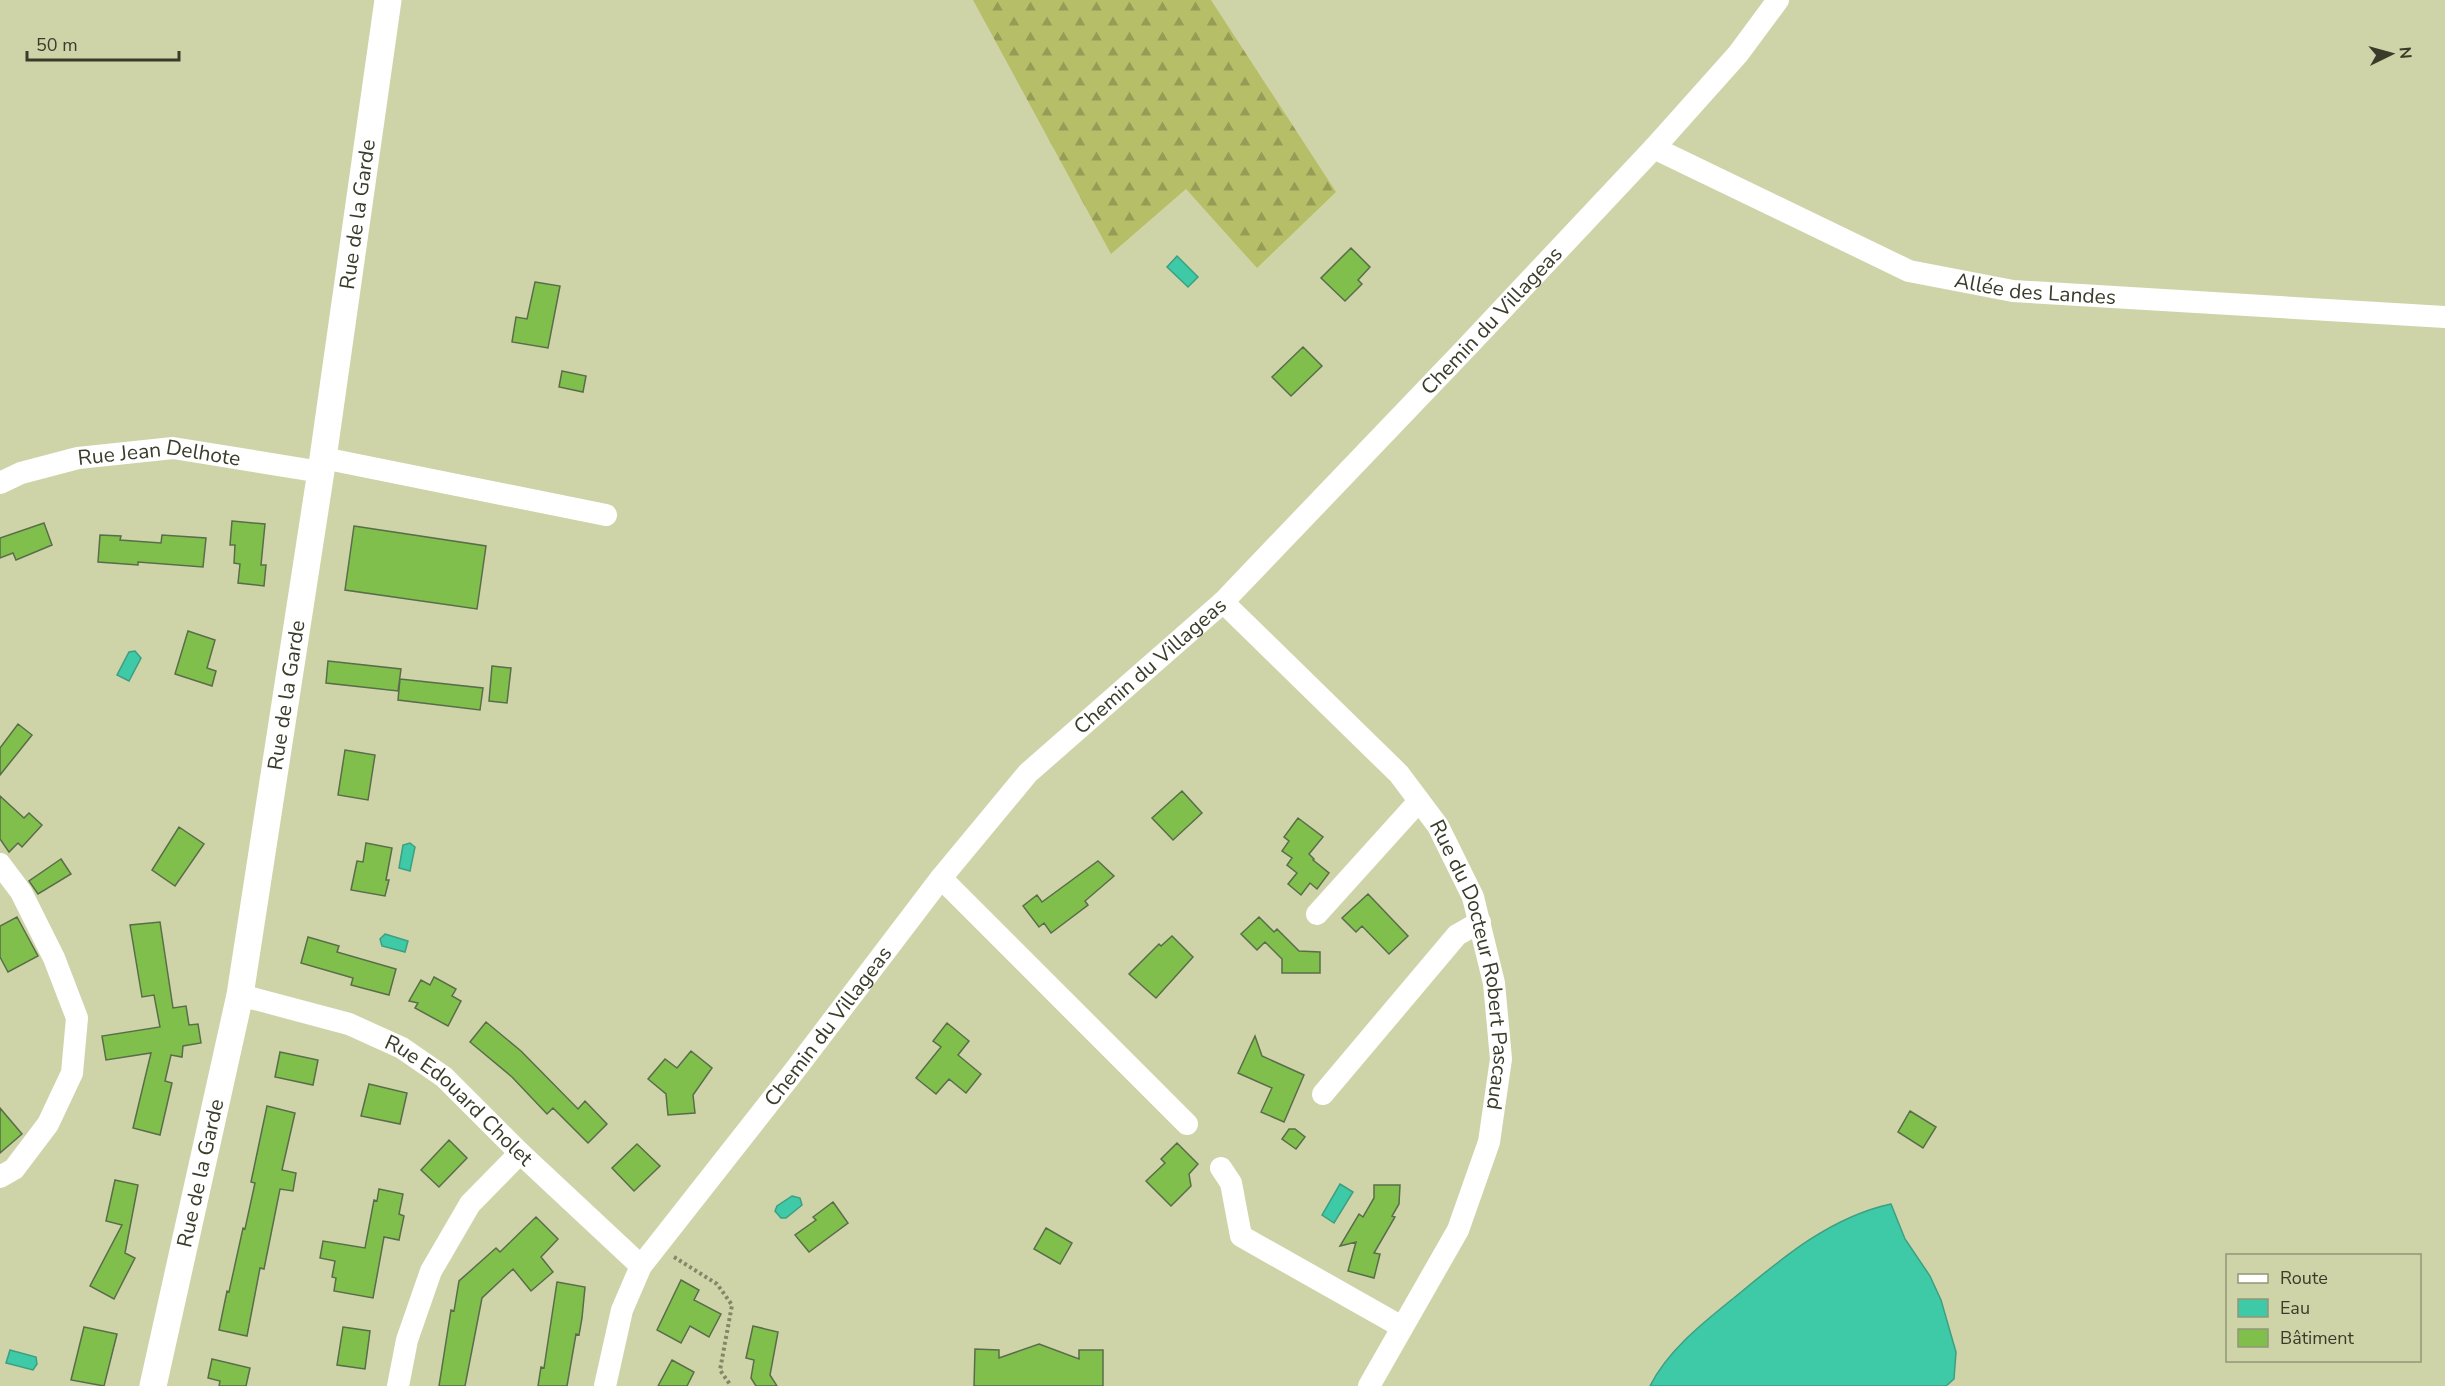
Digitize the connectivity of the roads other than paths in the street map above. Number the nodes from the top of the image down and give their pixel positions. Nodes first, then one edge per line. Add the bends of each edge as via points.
1 (388, 0) edge
2 (1778, 0) edge
3 (1654, 148) junction
4 (2445, 317) edge
5 (322, 465) junction
6 (0, 483) edge
7 (606, 515) dead end
8 (1223, 602) junction
9 (1419, 801) junction
10 (0, 864) edge
11 (941, 878) junction
12 (1317, 914) dead end
13 (1480, 922) junction
14 (240, 995) junction
15 (1323, 1094) dead end
16 (1187, 1124) dead end
17 (520, 1153) junction
18 (1221, 1168) dead end
19 (0, 1177) edge
20 (641, 1266) junction
21 (1402, 1327) junction
22 (153, 1386) edge
23 (398, 1386) edge
24 (605, 1386) edge
25 (1369, 1386) edge

1 - 5 main road, Rue de la Garde
2 - 3 street, Chemin du Villageas via 1738,54
3 - 4 street, Allée des Landes via 1910,271 2013,291
3 - 8 street, Chemin du Villageas
5 - 6 street, Rue Jean Delhote via 173,448 78,458
5 - 7 street, Rue Jean Delhote
5 - 14 main road, Rue de la Garde
8 - 9 street, Rue du Docteur Robert Pascaud via 1399,774
8 - 11 street, Chemin du Villageas via 1028,773
9 - 12 street
9 - 13 street, Rue du Docteur Robert Pascaud via 1438,826 1473,897
10 - 19 street via 21,892 54,958 77,1018 72,1073 48,1124 14,1169
11 - 16 street
11 - 20 street, Chemin du Villageas
13 - 15 street via 1457,934
13 - 21 street, Rue du Docteur Robert Pascaud via 1494,982 1501,1059 1489,1143 1458,1230
14 - 17 street, Rue Edouard Cholet via 349,1024 402,1048 444,1077
14 - 22 main road, Rue de la Garde
17 - 20 street, Rue Edouard Cholet
17 - 23 street via 470,1204 431,1271 407,1340
18 - 21 street via 1231,1183 1241,1236
20 - 24 street, Chemin du Villageas via 622,1310
21 - 25 street, Rue du Docteur Robert Pascaud

